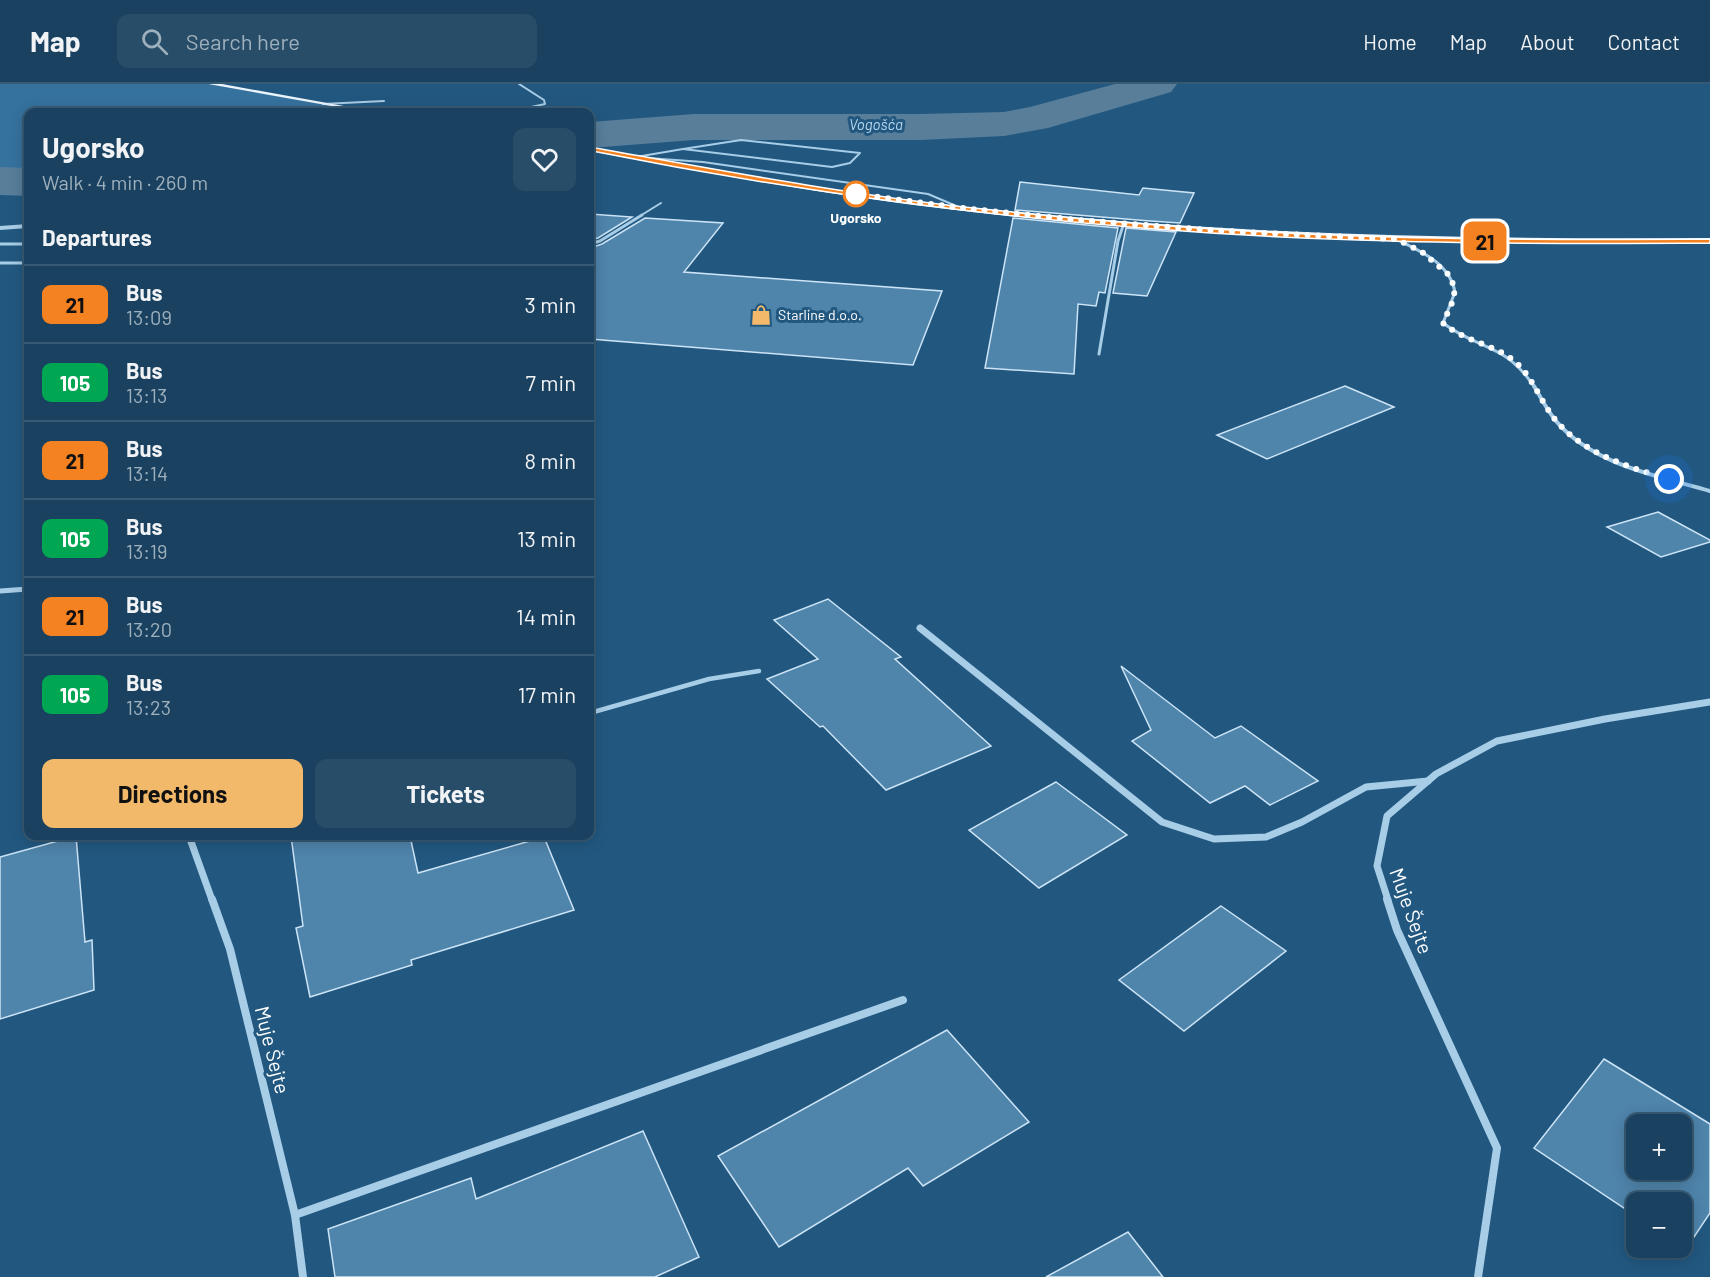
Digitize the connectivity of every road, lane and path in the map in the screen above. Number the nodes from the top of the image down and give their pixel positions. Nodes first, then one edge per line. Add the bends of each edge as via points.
1 (211, 84) edge
2 (519, 84) edge
3 (384, 101) dead end
4 (323, 104) junction
5 (429, 107) dead end
6 (348, 108) edge
7 (432, 108) edge
8 (526, 108) edge
9 (683, 149) junction
10 (594, 150) edge
11 (633, 157) junction
12 (661, 203) dead end
13 (1124, 223) junction
14 (24, 226) edge
15 (0, 228) edge
16 (1396, 239) junction
17 (1710, 241) edge
18 (24, 243) edge
19 (594, 243) edge
20 (0, 244) edge
21 (0, 263) edge
22 (24, 263) edge
23 (1099, 354) dead end
24 (1710, 491) edge
25 (24, 589) edge
26 (0, 591) edge
27 (920, 628) dead end
28 (759, 671) dead end
29 (1710, 702) edge
30 (594, 712) edge
31 (1428, 781) junction
32 (190, 840) edge
33 (903, 1000) dead end
34 (295, 1215) junction
35 (303, 1277) edge
36 (1478, 1277) edge

1 - 4 main road
2 - 8 lane via 544,100 545,104
3 - 4 lane
4 - 6 main road
5 - 7 lane
9 - 9 lane via 832,167 850,163 860,153 741,140
9 - 11 lane
10 - 11 main road
11 - 13 main road via 962,208
12 - 19 lane
13 - 16 main road
13 - 23 lane
14 - 15 street
16 - 17 main road
16 - 24 lane via 1422,252 1450,276 1455,290 1443,323 1454,333 1509,357 1522,369 1557,423 1574,438 1597,453 1648,473
18 - 20 lane
21 - 22 lane
25 - 26 street
27 - 31 street via 1162,822 1214,839 1266,837 1366,787
28 - 30 lane via 709,679
29 - 31 street, Muje Šejte via 1497,741
31 - 36 street, Muje Šejte via 1387,816 1377,866 1397,930 1497,1148
32 - 34 street, Muje Šejte via 230,950
33 - 34 street
34 - 35 street, Muje Šejte

